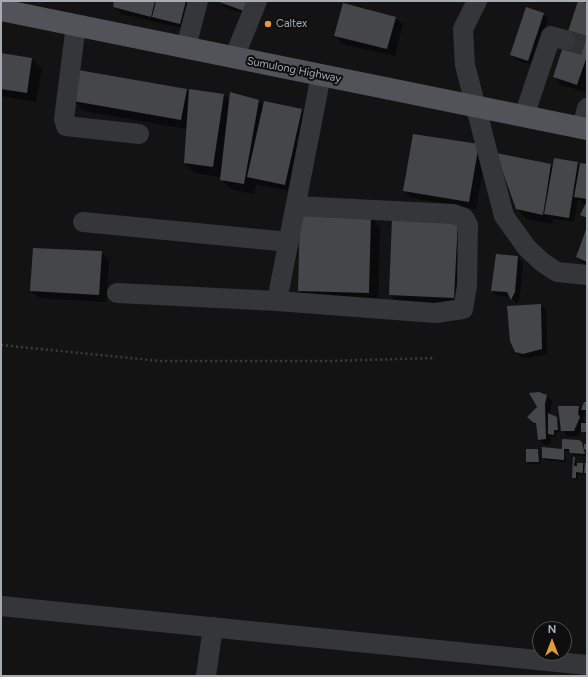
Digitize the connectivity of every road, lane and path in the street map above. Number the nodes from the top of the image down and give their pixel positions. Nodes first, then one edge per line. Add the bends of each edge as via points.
1 (198, 1) edge
2 (258, 1) edge
3 (477, 1) edge
4 (1, 10) edge
5 (76, 25) junction
6 (565, 40) tunnel mouth
7 (186, 47) junction
8 (234, 58) junction
9 (322, 75) junction
10 (475, 106) junction
11 (524, 116) junction
12 (585, 122) edge
13 (139, 134) dead end
14 (296, 206) junction
15 (83, 222) dead end
16 (289, 242) junction
17 (587, 275) edge
18 (117, 293) dead end
19 (277, 301) junction
20 (1, 346) edge
21 (435, 358) dead end
22 (1, 606) edge
23 (213, 627) junction
24 (587, 665) edge
25 (206, 676) edge

1 - 7 street
2 - 8 street
3 - 10 street via 464,29 465,65
4 - 5 main road, Sumulong Highway
5 - 7 main road, Sumulong Highway
5 - 13 street via 64,120 66,126
6 - 11 street via 551,36
7 - 8 main road, Sumulong Highway
8 - 9 main road, Sumulong Highway
9 - 10 main road, Sumulong Highway
9 - 14 street
10 - 11 main road, Sumulong Highway
10 - 17 street via 504,216 527,248 542,262 557,272
11 - 12 main road, Sumulong Highway
14 - 16 street
14 - 19 street via 453,214 464,218 468,225 468,286 463,309 435,313
15 - 16 street
16 - 19 street
18 - 19 street
20 - 21 path via 160,361
22 - 23 street
23 - 24 street
23 - 25 street

